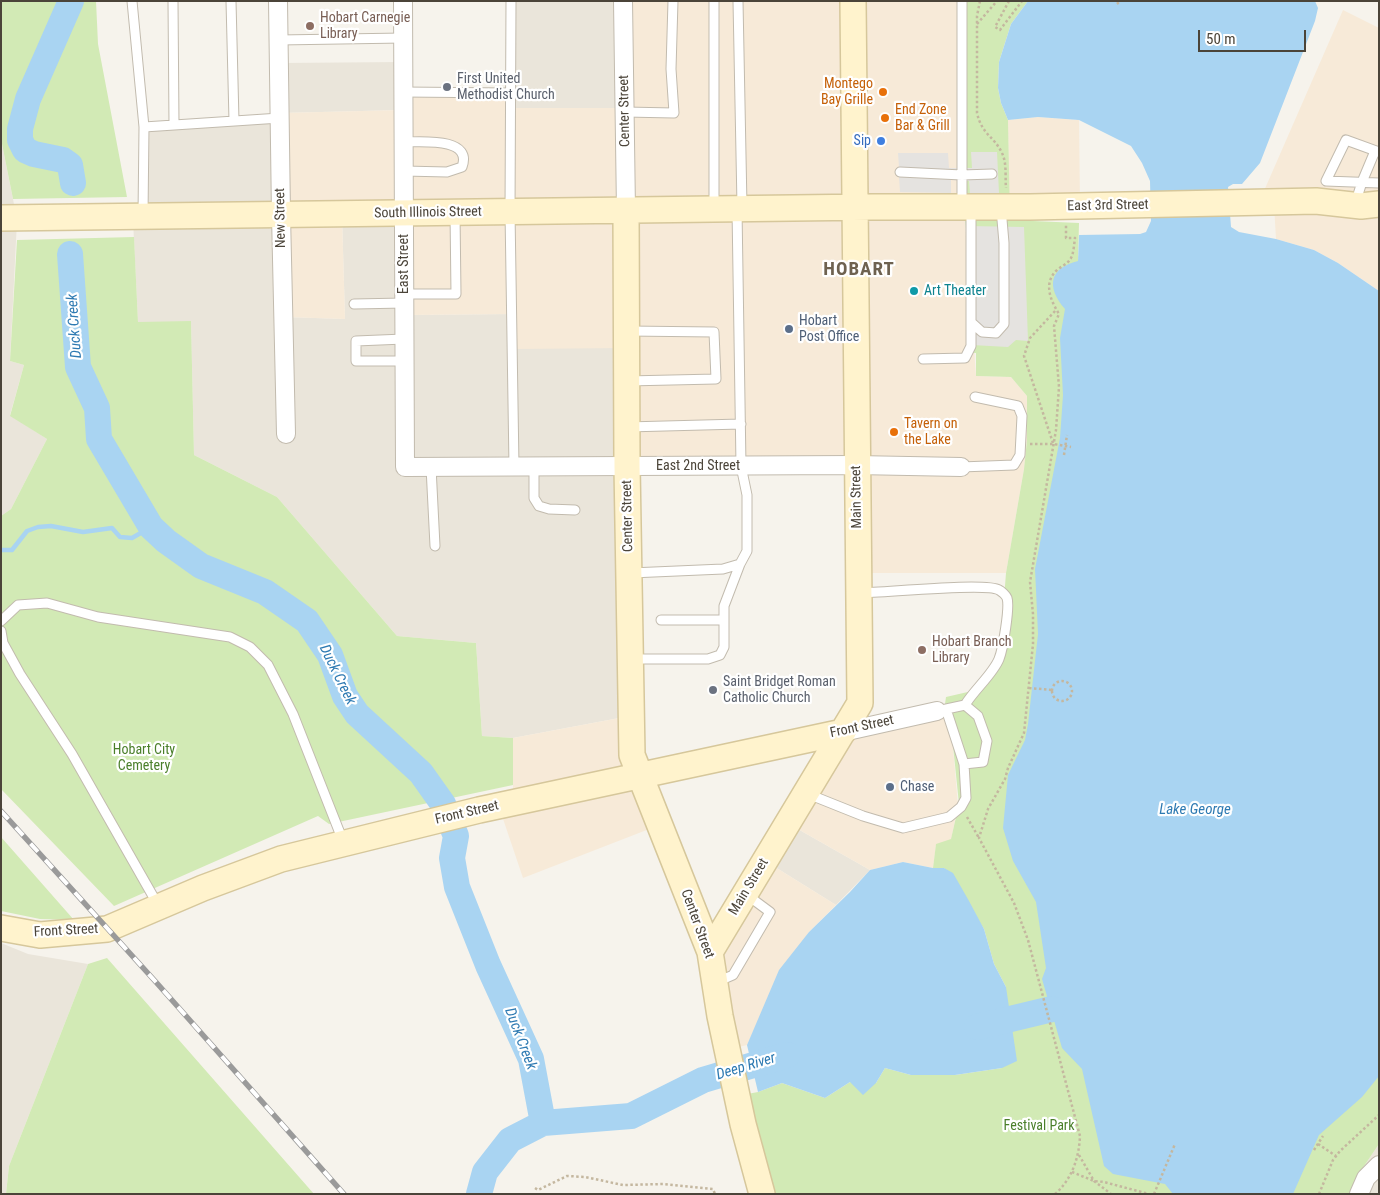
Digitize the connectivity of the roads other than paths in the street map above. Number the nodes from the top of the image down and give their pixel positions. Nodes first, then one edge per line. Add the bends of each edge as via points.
1 (132, 1) edge
2 (173, 1) edge
3 (230, 1) edge
4 (278, 1) edge
5 (403, 1) edge
6 (511, 1) edge
7 (623, 1) edge
8 (673, 1) edge
9 (714, 1) edge
10 (738, 1) edge
11 (853, 1) edge
12 (962, 1) edge
13 (403, 38) junction
14 (279, 40) junction
15 (404, 92) junction
16 (510, 93) junction
17 (624, 112) junction
18 (280, 118) junction
19 (234, 121) junction
20 (174, 125) junction
21 (144, 127) junction
22 (404, 142) junction
23 (1377, 151) edge
24 (404, 171) junction
25 (900, 172) dead end
26 (992, 174) dead end
27 (962, 175) junction
28 (1379, 183) edge
29 (1367, 202) edge
30 (968, 207) junction
31 (1004, 207) junction
32 (855, 208) junction
33 (731, 209) junction
34 (626, 210) junction
35 (510, 212) junction
36 (404, 213) junction
37 (455, 213) junction
38 (281, 215) junction
39 (142, 216) junction
40 (1, 218) edge
41 (404, 299) junction
42 (354, 304) dead end
43 (971, 322) junction
44 (626, 331) junction
45 (404, 340) junction
46 (923, 359) dead end
47 (404, 361) junction
48 (627, 381) junction
49 (975, 397) dead end
50 (741, 424) junction
51 (627, 427) junction
52 (286, 434) dead end
53 (856, 465) junction
54 (514, 466) junction
55 (534, 466) junction
56 (627, 466) junction
57 (741, 466) junction
58 (405, 467) joint
59 (430, 467) junction
60 (961, 467) joint
61 (575, 510) dead end
62 (435, 546) dead end
63 (740, 564) junction
64 (629, 573) junction
65 (858, 593) junction
66 (662, 620) dead end
67 (724, 620) junction
68 (1, 621) edge
69 (1, 630) edge
70 (631, 659) junction
71 (965, 704) junction
72 (942, 710) junction
73 (843, 732) junction
74 (964, 764) junction
75 (640, 775) junction
76 (806, 793) junction
77 (344, 843) junction
78 (745, 893) junction
79 (159, 906) junction
80 (2, 931) edge
81 (710, 952) junction
82 (715, 983) junction
83 (1379, 1165) edge
84 (762, 1194) edge
85 (1360, 1194) edge

1 - 21 lane
2 - 20 lane
3 - 19 lane
4 - 14 street, New Street
5 - 13 street, East Street
6 - 16 lane
7 - 17 street, Center Street
8 - 17 lane via 671,69 674,112
9 - 33 lane
10 - 33 lane
11 - 32 street, Main Street
12 - 27 lane
13 - 14 lane
13 - 15 street, East Street
14 - 18 street, New Street
15 - 16 lane
15 - 22 street, East Street
16 - 35 lane
17 - 34 street, Center Street
18 - 19 lane
18 - 38 street, New Street
19 - 20 lane
20 - 21 lane
21 - 39 lane
22 - 24 street, East Street
22 - 24 lane via 451,145 459,149 464,160 462,167 447,172
23 - 29 lane
23 - 29 lane via 1346,140 1326,181
24 - 36 street, East Street
25 - 27 lane
26 - 27 lane
27 - 30 lane
28 - 29 lane
29 - 31 street, East 3rd Street
30 - 31 street, East 3rd Street
30 - 32 street, East 3rd Street
30 - 43 lane via 971,219
31 - 43 lane via 1004,324 996,333 982,332
32 - 33 street, South Illinois Street
32 - 53 street, Main Street
33 - 34 street, South Illinois Street
33 - 50 lane
34 - 35 street, South Illinois Street
34 - 44 street, Center Street
35 - 37 street, South Illinois Street
35 - 54 lane
36 - 37 street, South Illinois Street
36 - 38 street, South Illinois Street
36 - 41 street, East Street
37 - 41 lane via 456,294
38 - 39 street, South Illinois Street
38 - 52 street, New Street
39 - 40 street, South Illinois Street
41 - 42 lane
41 - 45 street, East Street
43 - 46 lane via 971,346 965,358
44 - 48 street, Center Street
44 - 48 lane via 714,332 716,379
45 - 47 street, East Street
45 - 47 lane via 356,341 356,361
47 - 58 street, East Street
48 - 51 street, Center Street
49 - 60 lane via 1018,406 1022,416 1020,455 1014,465
50 - 51 lane
50 - 57 lane
51 - 56 street, Center Street
53 - 57 street, East 2nd Street
53 - 60 street, East 2nd Street
53 - 65 street, Main Street
54 - 55 street, East 2nd Street
54 - 59 street, East 2nd Street
55 - 56 street, East 2nd Street
55 - 61 lane via 534,498 539,506
56 - 57 street, East 2nd Street
56 - 64 street, Center Street
57 - 63 lane via 747,495 748,551
58 - 59 street, East 2nd Street
59 - 62 lane
63 - 64 lane via 723,569
63 - 67 lane via 724,606
64 - 70 street, Center Street
65 - 71 lane via 965,587 997,589 1007,598 999,660
65 - 73 street, Main Street via 860,703
66 - 67 lane
67 - 70 lane via 724,647 720,655 708,659
68 - 77 lane via 18,605 47,603 98,617 230,638 250,647 268,665 293,714
69 - 79 lane via 3,643 20,674 72,754
70 - 75 street, Center Street via 632,755
71 - 72 lane
71 - 74 lane via 978,716 987,741 983,762
72 - 73 street, Front Street
72 - 74 lane
73 - 75 street, Front Street
73 - 76 street, Main Street
74 - 76 lane via 966,798 961,807 949,816 903,828
75 - 77 street, Front Street
75 - 81 street, Center Street
76 - 78 street, Main Street
77 - 79 street, Front Street via 281,859
78 - 81 street, Main Street
78 - 82 lane via 770,912 733,975
79 - 80 street, Front Street via 107,929 40,935
81 - 82 street, Center Street
82 - 84 street, Center Street via 743,1124
83 - 85 street via 1366,1178

